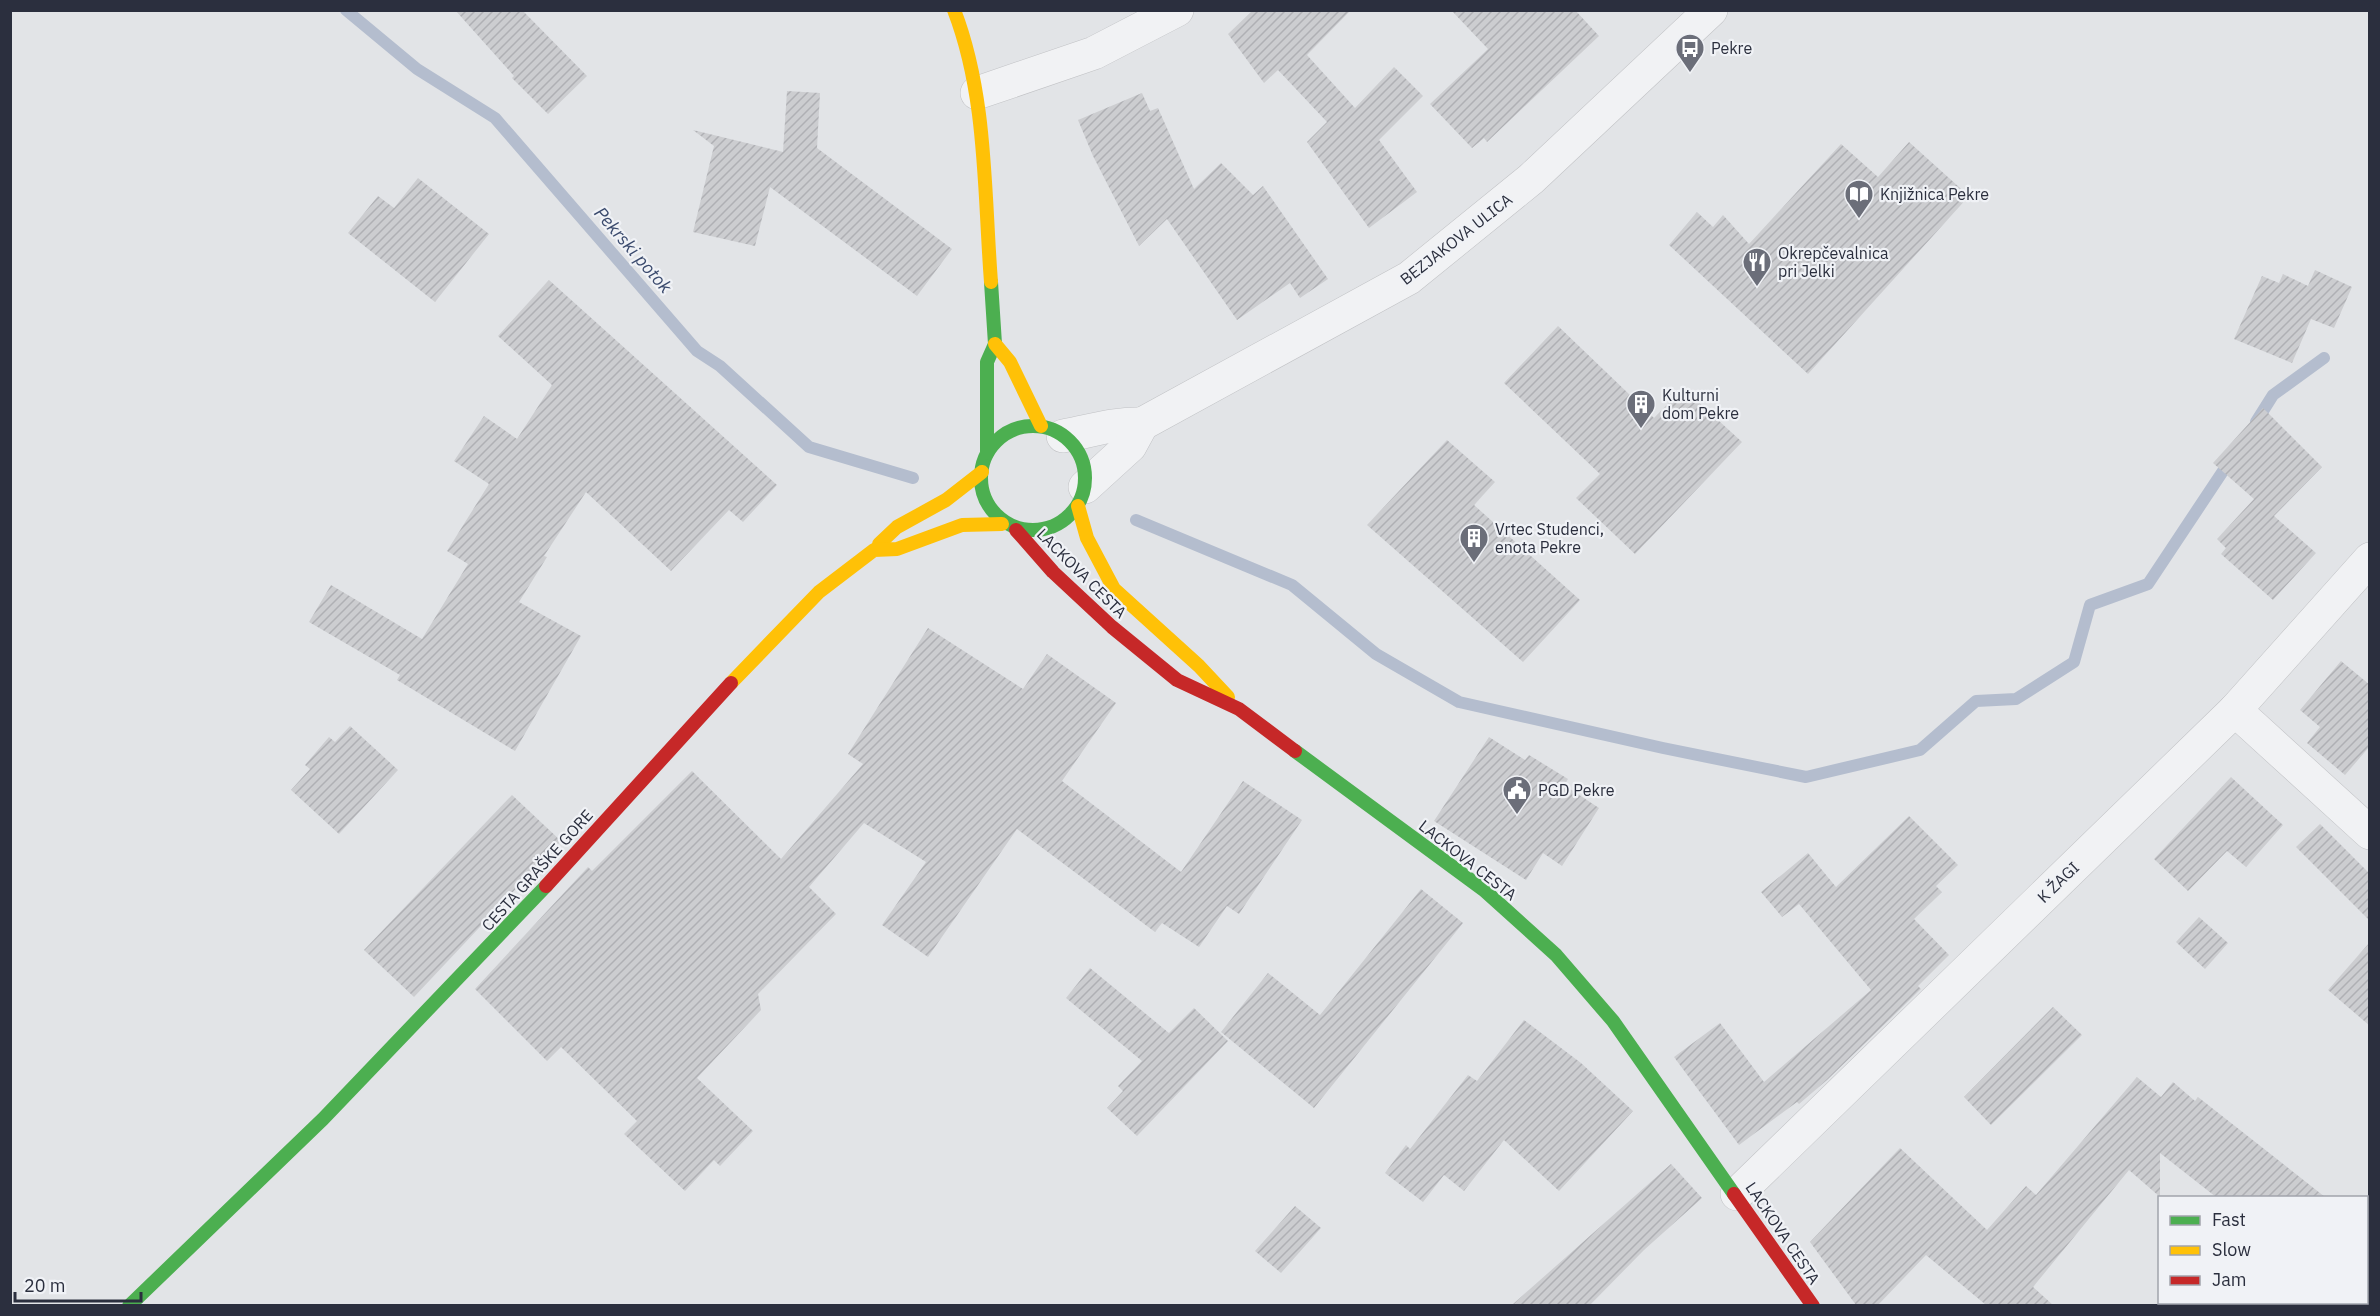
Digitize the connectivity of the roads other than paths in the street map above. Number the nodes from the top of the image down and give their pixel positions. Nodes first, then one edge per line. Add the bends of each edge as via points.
1 (954, 10) edge
2 (1177, 10) edge
3 (1711, 10) edge
4 (977, 93) junction
5 (995, 344) junction
6 (1142, 424) junction
7 (1052, 431) junction
8 (987, 453) junction
9 (982, 472) junction
10 (1081, 496) junction
11 (1002, 524) junction
12 (1016, 530) junction
13 (874, 550) junction
14 (2370, 559) edge
15 (1239, 709) junction
16 (2235, 710) junction
17 (2370, 833) edge
18 (1737, 1194) junction
19 (129, 1305) edge
20 (1813, 1305) edge

1 - 4 street
2 - 4 street via 1094,52
3 - 6 street, BEZJAKOVA ULICA via 1531,179 1409,278
4 - 5 street
5 - 7 street
5 - 8 street via 987,362
6 - 7 street via 1114,423 1095,430
6 - 10 street, BEZJAKOVA ULICA via 1130,446
7 - 8 street via 1022,426 1005,434
7 - 10 street via 1078,451 1084,466
8 - 9 street
9 - 11 street via 987,505
9 - 13 street, CESTA GRAŠKE GORE via 942,502 887,532
10 - 12 street via 1058,523 1037,530
10 - 15 street via 1087,538 1114,589 1199,666
11 - 12 street
11 - 13 street via 962,525 897,549
12 - 15 street, LACKOVA CESTA via 1053,572 1112,627 1177,680
13 - 19 street, CESTA GRAŠKE GORE via 819,592 704,711 517,918 323,1119
14 - 16 street, K ŽAGI
15 - 18 street, LACKOVA CESTA via 1484,890 1556,956 1612,1021
16 - 17 street
16 - 18 street, K ŽAGI
18 - 20 street, LACKOVA CESTA

